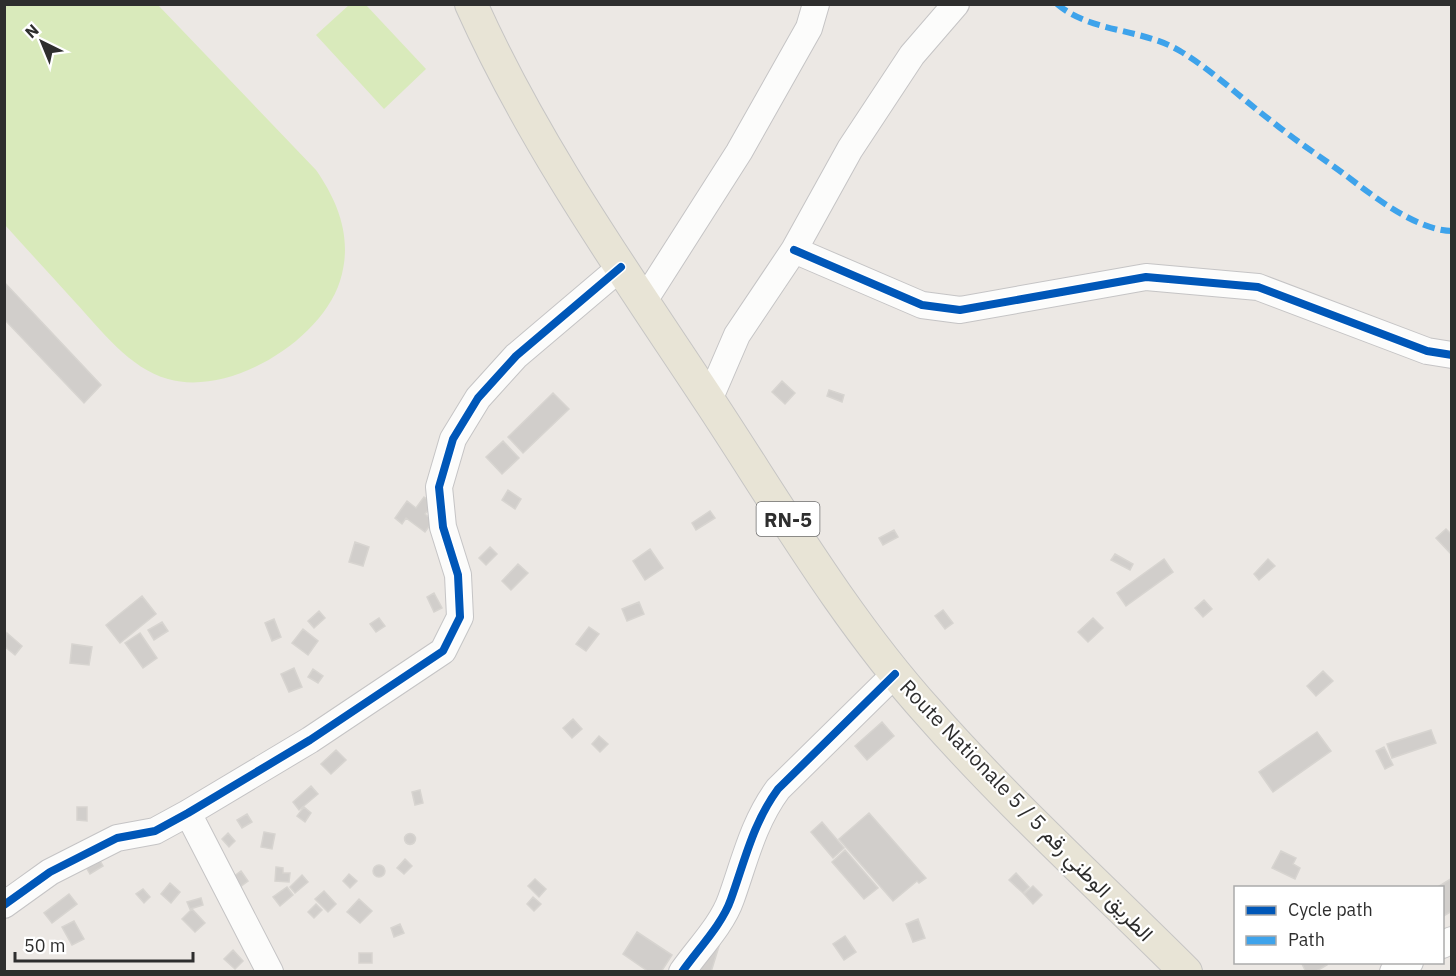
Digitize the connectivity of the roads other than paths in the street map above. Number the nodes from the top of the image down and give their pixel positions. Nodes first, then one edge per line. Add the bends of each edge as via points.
1 (471, 4) edge
2 (816, 4) edge
3 (956, 4) edge
4 (794, 250) junction
5 (621, 267) junction
6 (644, 301) junction
7 (1452, 355) edge
8 (709, 400) junction
9 (895, 674) junction
10 (188, 813) junction
11 (4, 904) edge
12 (1408, 964) edge
13 (270, 972) edge
14 (682, 972) edge
15 (1186, 972) edge
16 (1393, 972) edge

1 - 5 main road, Route Nationale 5 / الطريق الوطني رقم 5 / RN-5 via 516,95
2 - 6 street via 809,28 739,152
3 - 4 street via 912,55 856,140
4 - 7 street via 922,305 960,310 1146,277 1258,287 1427,351
4 - 8 street via 737,335
5 - 6 main road, Route Nationale 5 / الطريق الوطني رقم 5 / RN-5
5 - 10 street via 516,356 478,398 453,439 439,487 443,527 458,575 460,617 443,651 310,740
6 - 8 main road, Route Nationale 5 / الطريق الوطني رقم 5 / RN-5
8 - 9 main road, Route Nationale 5 / الطريق الوطني رقم 5 / RN-5 via 856,623
9 - 14 street via 778,789 765,807 749,841 731,901
9 - 15 main road, Route Nationale 5 / الطريق الوطني رقم 5 / RN-5 via 965,752
10 - 11 street via 155,831 117,838 50,872
10 - 13 street
12 - 16 street

